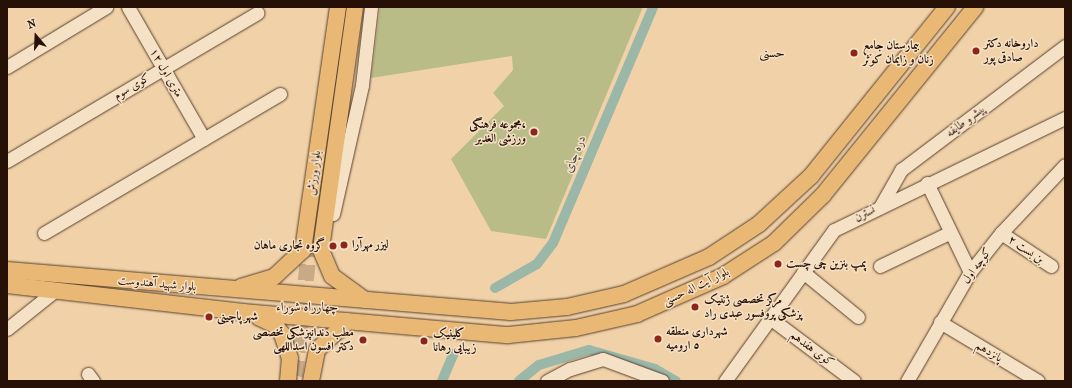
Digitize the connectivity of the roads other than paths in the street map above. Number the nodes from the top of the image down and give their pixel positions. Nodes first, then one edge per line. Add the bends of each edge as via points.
1 (106, 7) edge
2 (128, 7) edge
3 (338, 7) edge
4 (355, 7) edge
5 (371, 7) edge
6 (947, 7) edge
7 (975, 7) edge
8 (257, 12) dead end
9 (933, 25) junction
10 (950, 38) junction
11 (1065, 46) edge
12 (7, 67) edge
13 (164, 68) junction
14 (280, 94) dead end
15 (1065, 118) edge
16 (204, 139) junction
17 (7, 161) edge
18 (1065, 165) edge
19 (927, 183) junction
20 (880, 207) junction
21 (323, 230) junction
22 (44, 233) dead end
23 (949, 233) junction
24 (1001, 233) junction
25 (303, 250) junction
26 (321, 250) junction
27 (880, 266) dead end
28 (1051, 266) dead end
29 (7, 270) edge
30 (804, 272) junction
31 (970, 272) junction
32 (7, 285) edge
33 (57, 289) junction
34 (226, 290) junction
35 (288, 295) junction
36 (308, 297) joint
37 (327, 299) junction
38 (370, 302) junction
39 (243, 312) junction
40 (286, 316) junction
41 (858, 317) dead end
42 (305, 318) joint
43 (770, 318) junction
44 (325, 320) junction
45 (348, 322) junction
46 (940, 322) junction
47 (7, 329) edge
48 (290, 358) junction
49 (313, 360) junction
50 (657, 380) edge
51 (288, 381) edge
52 (311, 381) edge
53 (547, 381) edge
54 (725, 381) edge
55 (854, 381) edge
56 (907, 381) edge
57 (1038, 381) edge

1 - 12 street
2 - 13 street, ۱۲ متری اول
3 - 25 main road, بلوار ورزش
4 - 21 main road, بلوار ورزش
5 - 21 street via 362,85 330,225
6 - 9 main road, بلوار آیت اله حسنی
7 - 10 main road, بلوار آیت اله حسنی
8 - 13 street, کوی سوم
9 - 10 main road
9 - 38 main road, بلوار آیت اله حسنی via 811,176 759,224 710,257 624,294 567,307 511,312
10 - 45 main road, بلوار آیت اله حسنی via 823,195 774,243 722,276 637,314 576,328 508,335
11 - 20 street, پیشرو طایفه via 901,170
13 - 16 street, ۱۲ متری اول
13 - 17 street, کوی سوم
14 - 16 street
15 - 19 street, نسترن
16 - 22 street
18 - 24 street, کوچه اول
19 - 20 street, نسترن
19 - 23 street
20 - 30 street, نسترن via 834,230
21 - 26 main road, بلوار ورزش
23 - 27 street
23 - 31 street
24 - 28 street, بن بست ۲
24 - 31 street, کوچه اول
25 - 26 main road via 311,258
25 - 34 main road via 274,277
26 - 38 main road, بلوار ورزش via 332,276 352,294
29 - 34 main road, بلوار شهید آهندوست
30 - 41 street
30 - 43 street, نسترن
31 - 46 street, کوچه اول
32 - 33 main road, بلوار شهید آهندوست
33 - 39 main road, بلوار شهید آهندوست
33 - 47 street
34 - 35 main road, بلوار شهید آهندوست
35 - 36 main road, بلوار شهید آهندوست
35 - 40 main road
36 - 37 main road, بلوار آیت اله حسنی
37 - 38 main road, بلوار آیت اله حسنی
37 - 44 main road
39 - 40 main road, بلوار شهید آهندوست
39 - 48 main road via 276,325 288,346
40 - 42 main road, بلوار شهید آهندوست
42 - 44 main road, بلوار آیت اله حسنی
43 - 54 street, نسترن
43 - 55 street, کوی هفدهم
44 - 45 main road, بلوار آیت اله حسنی
45 - 49 main road via 325,339
46 - 56 street, کوچه اول
46 - 57 street, پانزدهم
48 - 49 main road via 303,351
48 - 51 main road
49 - 52 main road
50 - 53 street via 603,359 570,369

